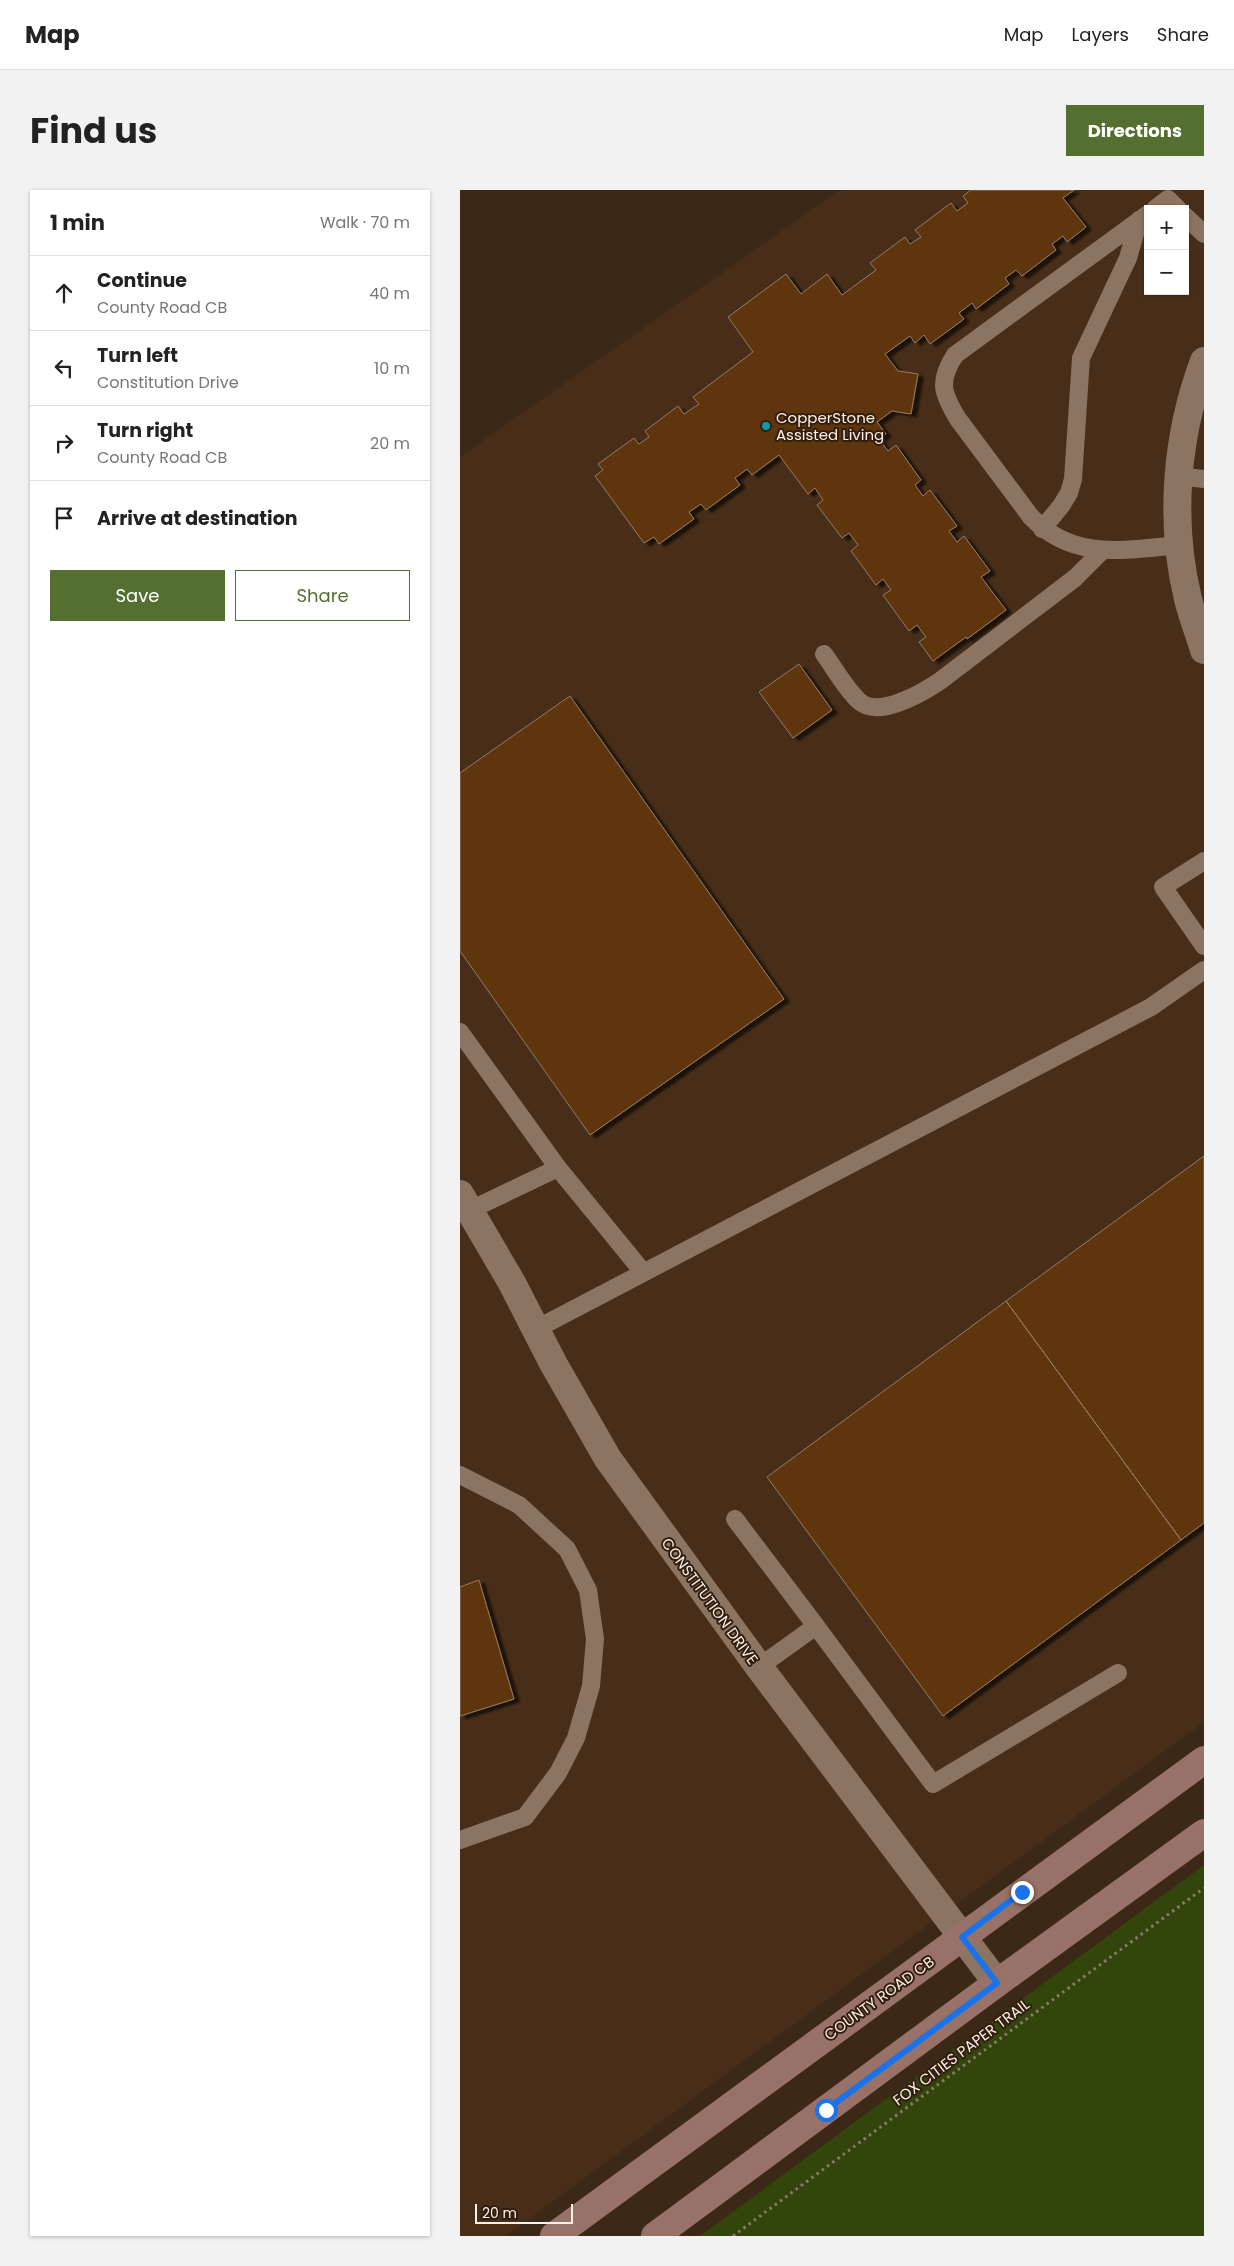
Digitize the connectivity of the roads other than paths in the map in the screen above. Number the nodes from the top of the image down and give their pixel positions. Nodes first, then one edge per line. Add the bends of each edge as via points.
1 (1143, 217) edge
2 (1189, 220) edge
3 (1204, 234) edge
4 (1204, 361) edge
5 (1191, 477) edge
6 (1042, 529) junction
7 (1179, 545) junction
8 (1103, 550) junction
9 (1204, 650) edge
10 (824, 654) dead end
11 (1204, 861) edge
12 (1204, 946) edge
13 (1204, 970) edge
14 (460, 1032) edge
15 (558, 1168) junction
16 (465, 1202) edge
17 (643, 1272) junction
18 (536, 1328) junction
19 (460, 1475) edge
20 (735, 1519) dead end
21 (816, 1626) junction
22 (759, 1667) junction
23 (1118, 1673) dead end
24 (1204, 1760) edge
25 (1204, 1833) edge
26 (460, 1840) edge
27 (962, 1937) junction
28 (997, 1983) junction
29 (554, 2236) edge
30 (655, 2236) edge

1 - 6 lane via 1128,258 1081,358 1073,479 1069,493
1 - 6 lane via 955,355 946,370 942,386 948,403
2 - 3 lane
4 - 5 street via 1198,378
5 - 7 street
6 - 8 lane via 1070,544
7 - 8 lane
7 - 9 street via 1188,598
8 - 10 lane via 1075,578 940,681 902,701 883,706 867,706 858,701
11 - 12 lane via 1163,887
13 - 17 lane via 1151,1007
14 - 15 lane
15 - 16 lane
15 - 17 lane
16 - 18 street, CONSTITUTION DRIVE
17 - 18 lane
18 - 22 street, CONSTITUTION DRIVE via 608,1459
19 - 26 lane via 519,1505 567,1549 588,1590 595,1639 591,1686 576,1738 558,1773 525,1817
20 - 21 lane
21 - 22 lane
21 - 23 lane via 933,1784
22 - 27 street, CONSTITUTION DRIVE
24 - 27 main road, COUNTY ROAD CB
25 - 28 main road
27 - 28 street, CONSTITUTION DRIVE
27 - 29 main road, COUNTY ROAD CB
28 - 30 main road

